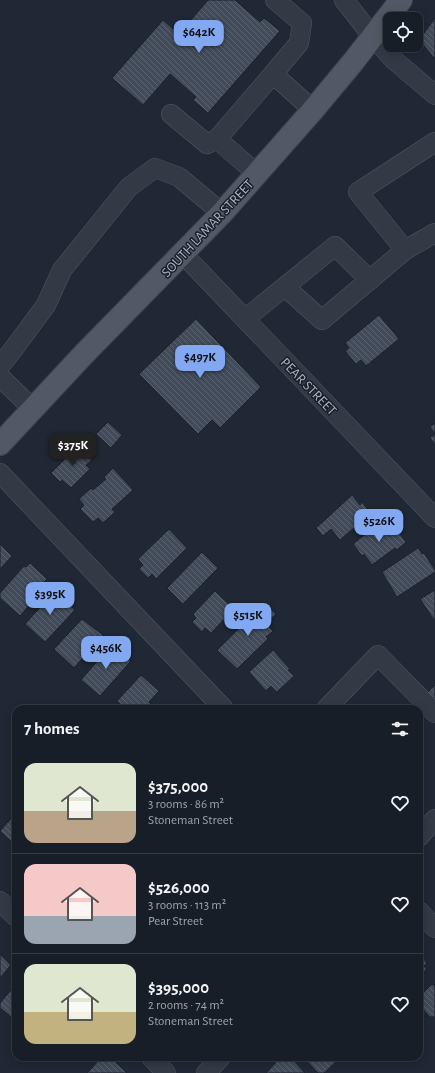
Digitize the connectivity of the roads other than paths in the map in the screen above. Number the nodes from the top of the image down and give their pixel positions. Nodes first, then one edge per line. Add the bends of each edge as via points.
1 (276, 0) edge
2 (344, 0) edge
3 (401, 0) edge
4 (374, 37) junction
5 (273, 74) junction
6 (435, 95) edge
7 (313, 110) junction
8 (171, 114) dead end
9 (217, 139) junction
10 (435, 142) edge
11 (257, 174) junction
12 (222, 213) junction
13 (435, 232) edge
14 (405, 250) junction
15 (183, 254) junction
16 (370, 280) junction
17 (285, 287) junction
18 (245, 319) junction
19 (0, 366) edge
20 (0, 377) edge
21 (33, 409) junction
22 (0, 444) edge
23 (0, 473) edge
24 (435, 518) edge
25 (220, 705) edge
26 (330, 705) edge
27 (435, 714) edge
28 (435, 819) edge
29 (423, 832) edge
30 (0, 901) edge
31 (12, 914) edge
32 (423, 915) edge
33 (435, 928) edge
34 (155, 1061) edge
35 (217, 1061) edge
36 (166, 1073) edge
37 (206, 1073) edge

1 - 5 street via 302,23 299,43
2 - 4 street
3 - 4 main road, SOUTH LAMAR STREET
4 - 6 street via 394,60
4 - 7 main road, SOUTH LAMAR STREET
5 - 7 street
5 - 9 street
7 - 11 main road, SOUTH LAMAR STREET
8 - 9 street via 207,144
9 - 11 street
10 - 14 street via 358,192
11 - 12 main road, SOUTH LAMAR STREET
12 - 15 main road, SOUTH LAMAR STREET
12 - 19 street via 179,177 155,168 139,179 129,187 62,270 46,304
13 - 14 street
14 - 16 street
15 - 18 street, PEAR STREET
15 - 21 main road, SOUTH LAMAR STREET
16 - 17 street via 322,320
16 - 17 street via 335,246
17 - 18 street
18 - 24 street, PEAR STREET
20 - 21 street
21 - 22 main road, SOUTH LAMAR STREET
23 - 25 street
26 - 27 street via 378,655
28 - 29 street
30 - 31 street
32 - 33 street
34 - 36 street
35 - 37 street

